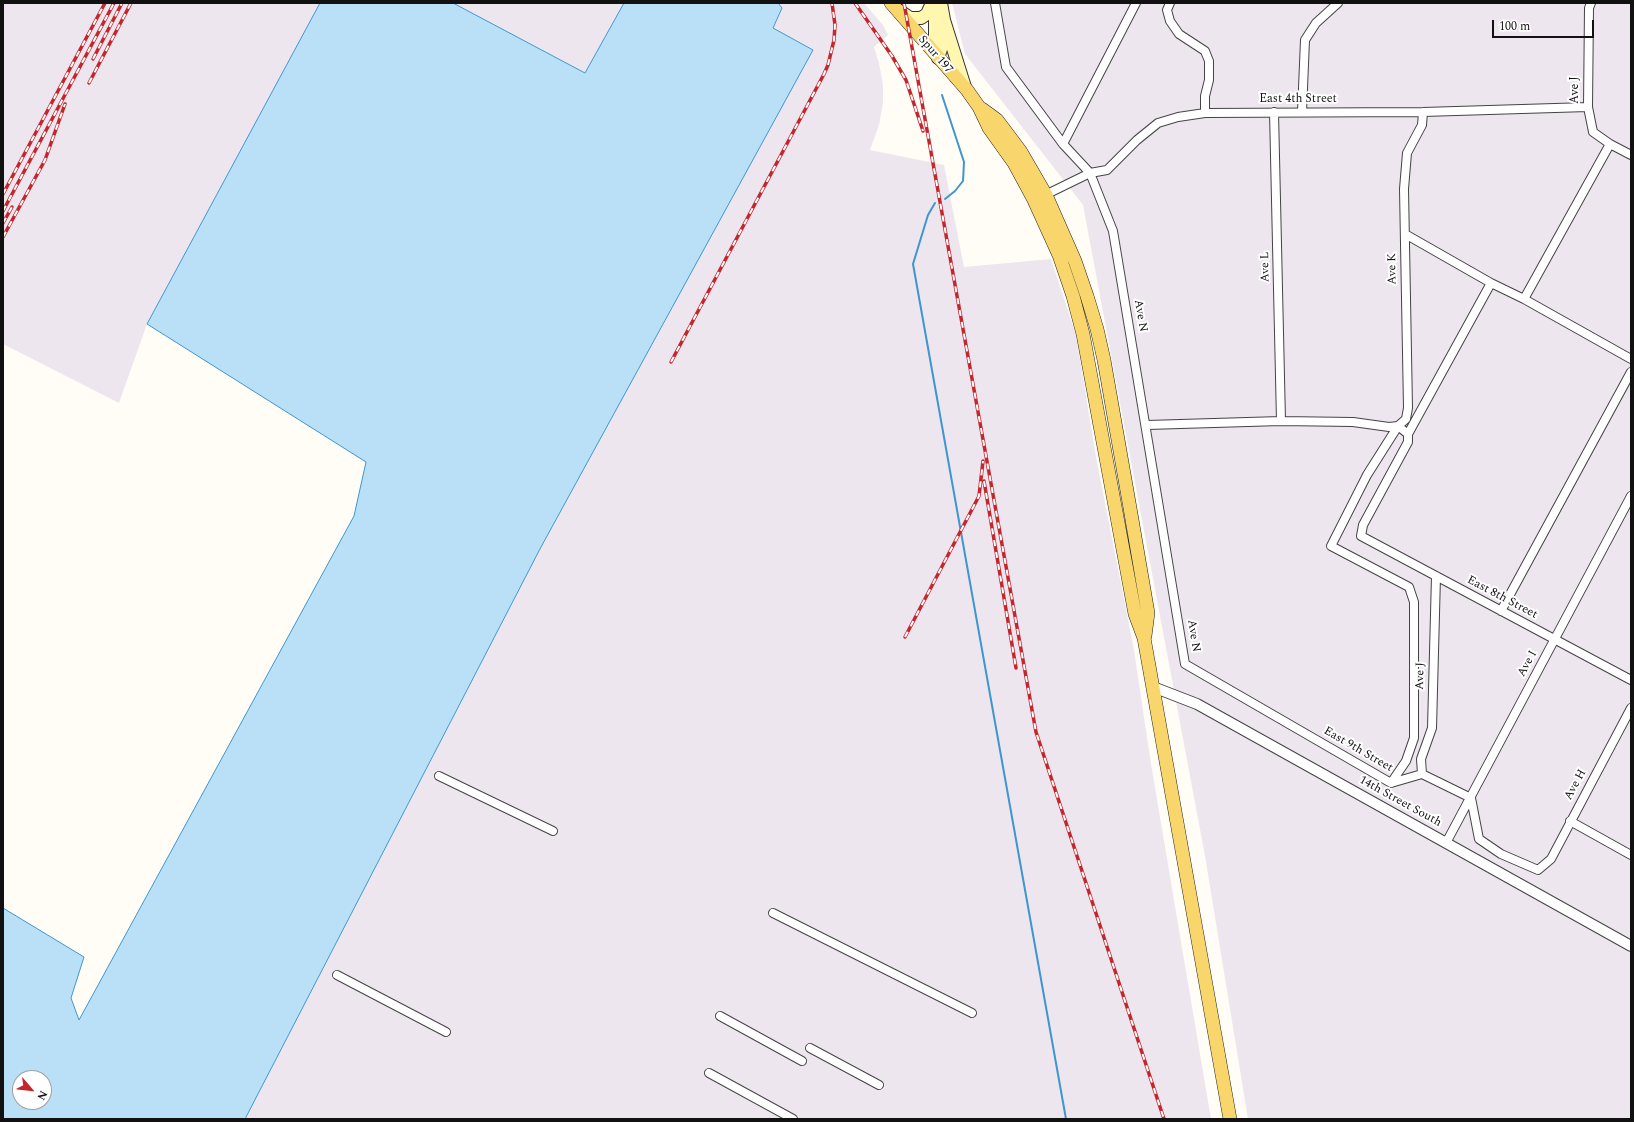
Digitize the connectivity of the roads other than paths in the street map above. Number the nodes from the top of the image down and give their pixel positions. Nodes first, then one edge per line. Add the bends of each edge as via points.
1 (932, 3) edge
2 (941, 3) edge
3 (995, 3) edge
4 (1136, 3) edge
5 (1170, 3) edge
6 (1338, 3) edge
7 (1592, 3) edge
8 (894, 6) edge
9 (944, 20) junction
10 (938, 58) junction
11 (967, 90) junction
12 (1588, 107) junction
13 (1274, 112) junction
14 (1302, 112) junction
15 (1423, 112) junction
16 (1205, 113) junction
17 (1063, 144) junction
18 (1610, 144) junction
19 (1631, 155) edge
20 (1090, 173) junction
21 (1040, 198) junction
22 (1405, 234) junction
23 (1491, 283) junction
24 (1524, 299) junction
25 (1631, 359) edge
26 (1631, 372) edge
27 (1281, 421) junction
28 (1147, 425) junction
29 (1398, 426) junction
30 (1408, 434) junction
31 (1631, 496) edge
32 (1436, 576) junction
33 (1501, 610) junction
34 (1555, 639) junction
35 (1185, 664) joint
36 (1631, 680) edge
37 (1153, 687) junction
38 (1631, 708) edge
39 (1422, 774) junction
40 (439, 776) dead end
41 (1391, 783) junction
42 (1471, 798) junction
43 (1570, 821) junction
44 (553, 831) dead end
45 (1446, 843) junction
46 (1631, 855) edge
47 (773, 912) dead end
48 (1631, 946) edge
49 (337, 975) dead end
50 (972, 1013) dead end
51 (720, 1016) dead end
52 (446, 1032) dead end
53 (810, 1048) dead end
54 (802, 1061) dead end
55 (709, 1073) dead end
56 (880, 1085) dead end
57 (793, 1119) edge
58 (1230, 1119) edge

1 - 8 main road via 928,14 921,18 910,18
1 - 10 main road
2 - 9 main road
3 - 17 street, Ave N via 1006,66
4 - 17 street
5 - 16 street via 1167,10 1170,21 1179,34 1205,51 1210,61
6 - 14 street via 1316,23 1305,40
7 - 12 street, Ave J via 1589,8
8 - 10 main road, Spur 197
9 - 10 main road via 944,40
9 - 11 main road
10 - 11 main road, Spur 197
11 - 21 main road, Spur 197 via 990,128
12 - 15 street, East 4th Street
12 - 18 street, Ave J via 1593,132
13 - 14 street, East 4th Street
13 - 16 street, East 4th Street
13 - 27 street, Ave L
14 - 15 street, East 4th Street
15 - 22 street, Ave K via 1422,125 1407,152 1404,189
16 - 20 street, East 4th Street via 1158,123 1136,140 1107,170
17 - 20 street, Ave N
18 - 19 street, Ave J
18 - 24 street
20 - 21 street, East 4th Street
20 - 28 street, Ave N via 1113,231
21 - 37 main road, Spur 197 via 1079,319 1135,614 1144,638
22 - 23 street
22 - 29 street, Ave K via 1408,408 1406,419
23 - 24 street
23 - 30 street
24 - 25 street
26 - 33 street
27 - 28 street
27 - 29 street via 1353,422
28 - 35 street, Ave N
29 - 30 street
29 - 41 street, Ave K via 1367,475 1331,546 1409,587 1414,602 1414,738 1406,761
30 - 32 street, East 8th Street via 1408,442 1363,525 1362,536
31 - 34 street, Ave I
32 - 33 street, East 8th Street
32 - 39 street, Ave J via 1432,728 1421,759
33 - 34 street, East 8th Street
34 - 36 street, East 8th Street
34 - 42 street, Ave I
35 - 41 street, East 9th Street
37 - 45 street, 14th Street South via 1197,704
37 - 58 main road, Spur 197
38 - 43 street, Ave H
39 - 41 street, East 9th Street
39 - 42 street
40 - 44 street
42 - 43 street, Ave H via 1478,839 1501,854 1538,870 1551,859
42 - 45 street, Ave I
43 - 46 street
45 - 48 street, 14th Street South
47 - 50 street
49 - 52 street
51 - 54 street
53 - 56 street
55 - 57 street

